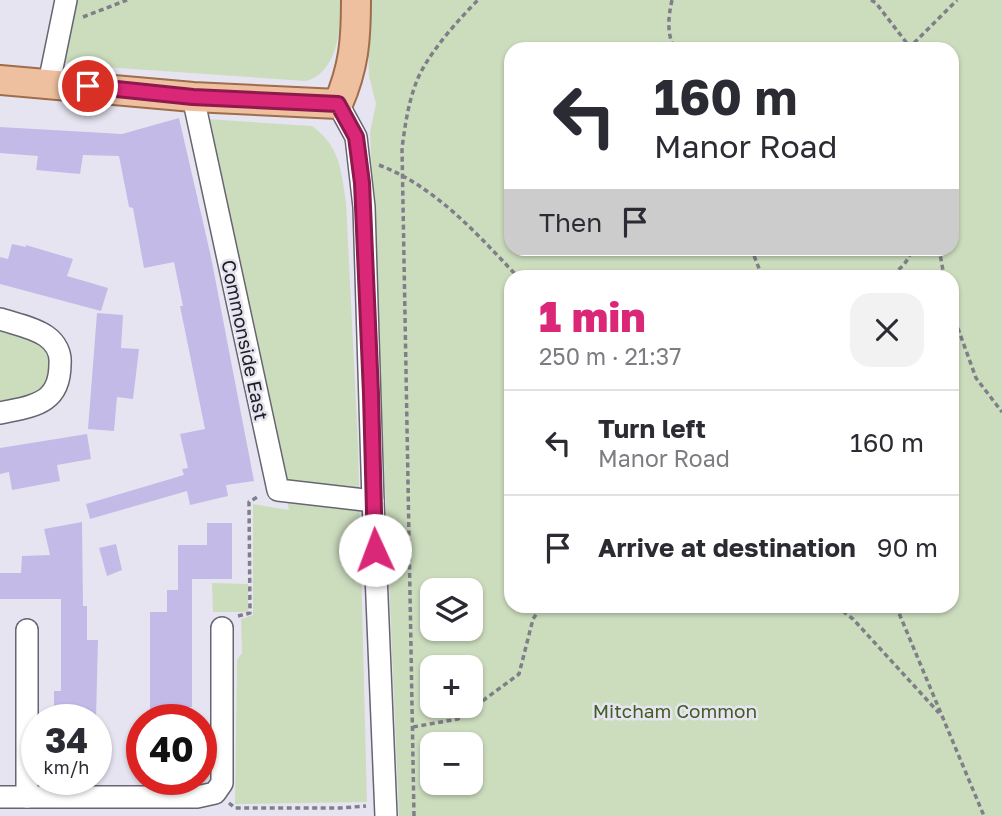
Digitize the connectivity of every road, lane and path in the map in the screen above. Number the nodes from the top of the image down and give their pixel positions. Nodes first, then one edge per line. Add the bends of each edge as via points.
1 (127, 0) edge
2 (356, 0) edge
3 (478, 0) edge
4 (672, 0) edge
5 (871, 0) edge
6 (957, 0) edge
7 (65, 9) edge
8 (671, 42) edge
9 (905, 42) edge
10 (915, 42) edge
11 (0, 80) edge
12 (49, 83) junction
13 (193, 97) junction
14 (338, 104) junction
15 (369, 161) dead end
16 (401, 173) junction
17 (911, 256) edge
18 (511, 270) edge
19 (897, 270) edge
20 (0, 319) edge
21 (959, 331) edge
22 (1002, 412) edge
23 (0, 413) edge
24 (278, 490) junction
25 (373, 501) junction
26 (537, 613) edge
27 (845, 613) edge
28 (899, 613) edge
29 (222, 628) joint
30 (27, 631) dead end
31 (943, 718) junction
32 (413, 727) junction
33 (217, 790) edge
34 (206, 795) edge
35 (217, 795) edge
36 (0, 797) edge
37 (27, 797) junction
38 (386, 810) edge
39 (414, 816) edge
40 (984, 816) edge

1 - 7 path via 79,19
2 - 14 main road via 356,44
3 - 16 path via 419,75 405,122
4 - 8 path via 668,16
5 - 9 path
6 - 10 path
7 - 12 street
11 - 12 main road
12 - 13 main road
13 - 14 main road
13 - 24 street, Commonside East
14 - 25 street via 356,137 362,183
15 - 16 path
16 - 18 path via 457,215
16 - 32 path
17 - 19 path
20 - 23 street via 47,337 61,360 59,381 50,397
21 - 22 path via 976,378
24 - 25 street
24 - 29 path via 249,502 250,613
25 - 38 street
26 - 32 path via 519,674 458,719
27 - 31 path
28 - 31 path
29 - 33 street via 222,783
30 - 37 street
31 - 40 path
32 - 39 path
34 - 37 street
35 - 38 path via 234,808
36 - 37 street

